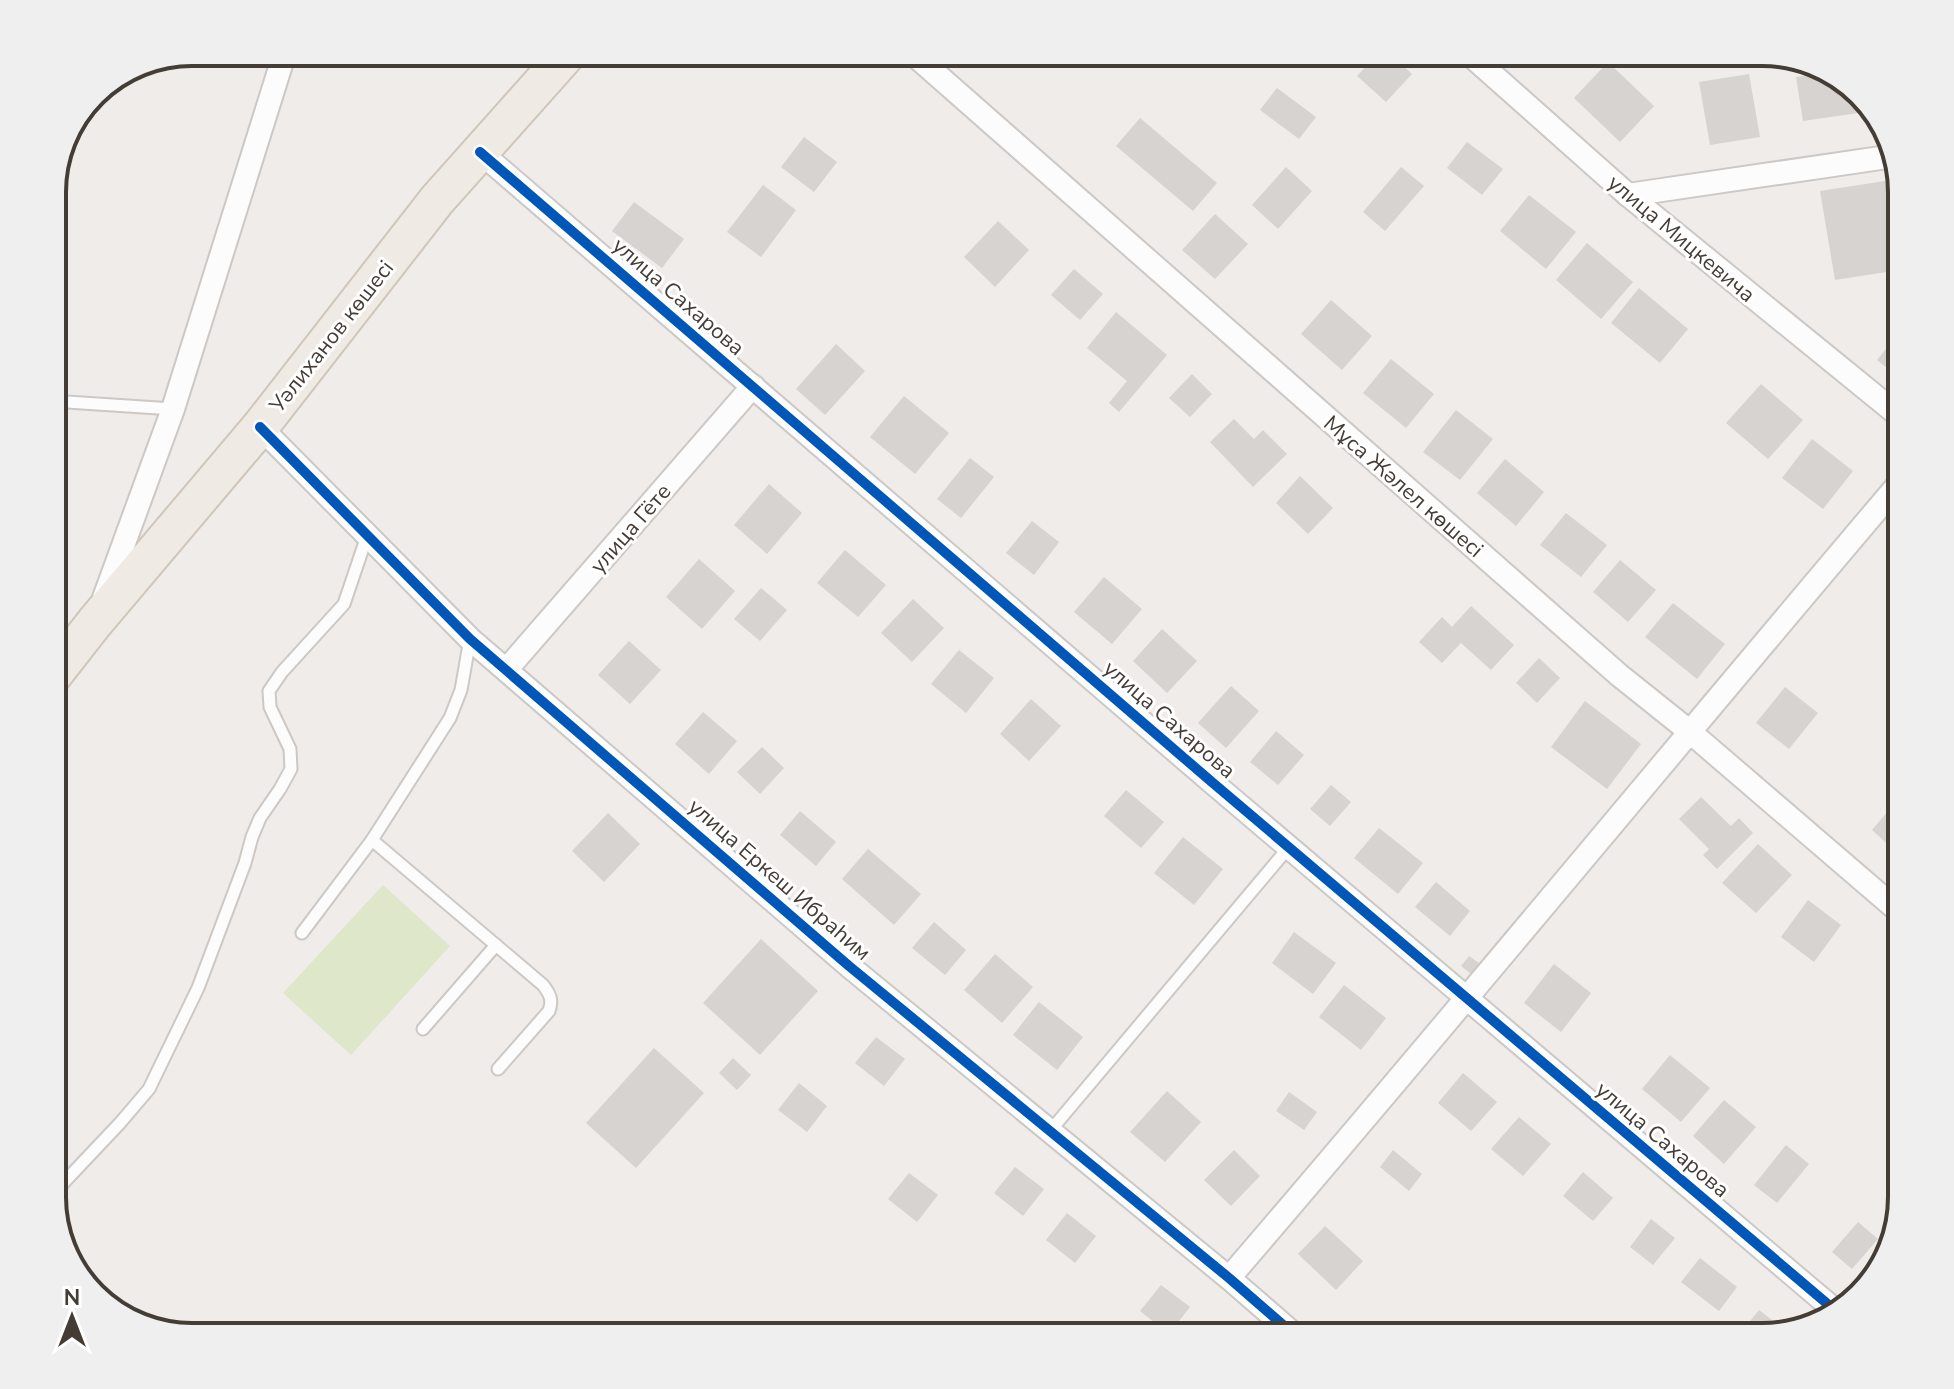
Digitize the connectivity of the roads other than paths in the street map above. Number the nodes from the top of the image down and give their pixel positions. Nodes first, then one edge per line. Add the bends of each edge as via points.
1 (281, 66) edge
2 (557, 66) edge
3 (927, 66) edge
4 (1483, 66) edge
5 (480, 152) junction
6 (1883, 158) edge
7 (1628, 195) junction
8 (753, 386) junction
9 (66, 402) edge
10 (1888, 407) edge
11 (173, 409) junction
12 (260, 427) junction
13 (1888, 496) edge
14 (367, 535) junction
15 (95, 622) junction
16 (470, 639) junction
17 (66, 659) edge
18 (507, 669) junction
19 (1689, 731) junction
20 (372, 840) junction
21 (1289, 847) junction
22 (1888, 902) edge
23 (302, 933) dead end
24 (496, 945) junction
25 (1468, 998) junction
26 (423, 1029) dead end
27 (498, 1069) dead end
28 (1051, 1130) junction
29 (66, 1180) edge
30 (1229, 1278) junction
31 (1828, 1304) edge
32 (1281, 1323) edge

1 - 11 street
2 - 5 main road, Уәлиханов көшесі
3 - 19 street, Мұса Жәлел көшесі
4 - 7 street, улица Мицкевича
5 - 8 street, улица Сахарова
5 - 12 main road, Уәлиханов көшесі
6 - 7 street
7 - 10 street, улица Мицкевича
8 - 18 street, улица Гёте
8 - 21 street, улица Сахарова
9 - 11 lane
11 - 15 street
12 - 14 street, улица Еркеш Ибраһим
12 - 15 main road, Уәлиханов көшесі
13 - 19 street
14 - 16 street, улица Еркеш Ибраһим
14 - 29 lane via 344,604 269,691 270,707 290,749 291,769 260,818 198,988 149,1089
15 - 17 main road, Уәлиханов көшесі
16 - 18 street, улица Еркеш Ибраһим
16 - 20 lane via 450,718
18 - 28 street, улица Еркеш Ибраһим via 849,966
19 - 22 street, Мұса Жәлел көшесі
19 - 25 street
20 - 23 lane
20 - 24 lane
21 - 25 street, улица Сахарова
21 - 28 lane
24 - 26 lane
24 - 27 lane via 543,985 552,1002
25 - 30 street
25 - 31 street, улица Сахарова
28 - 30 street, улица Еркеш Ибраһим
30 - 32 street, улица Еркеш Ибраһим

